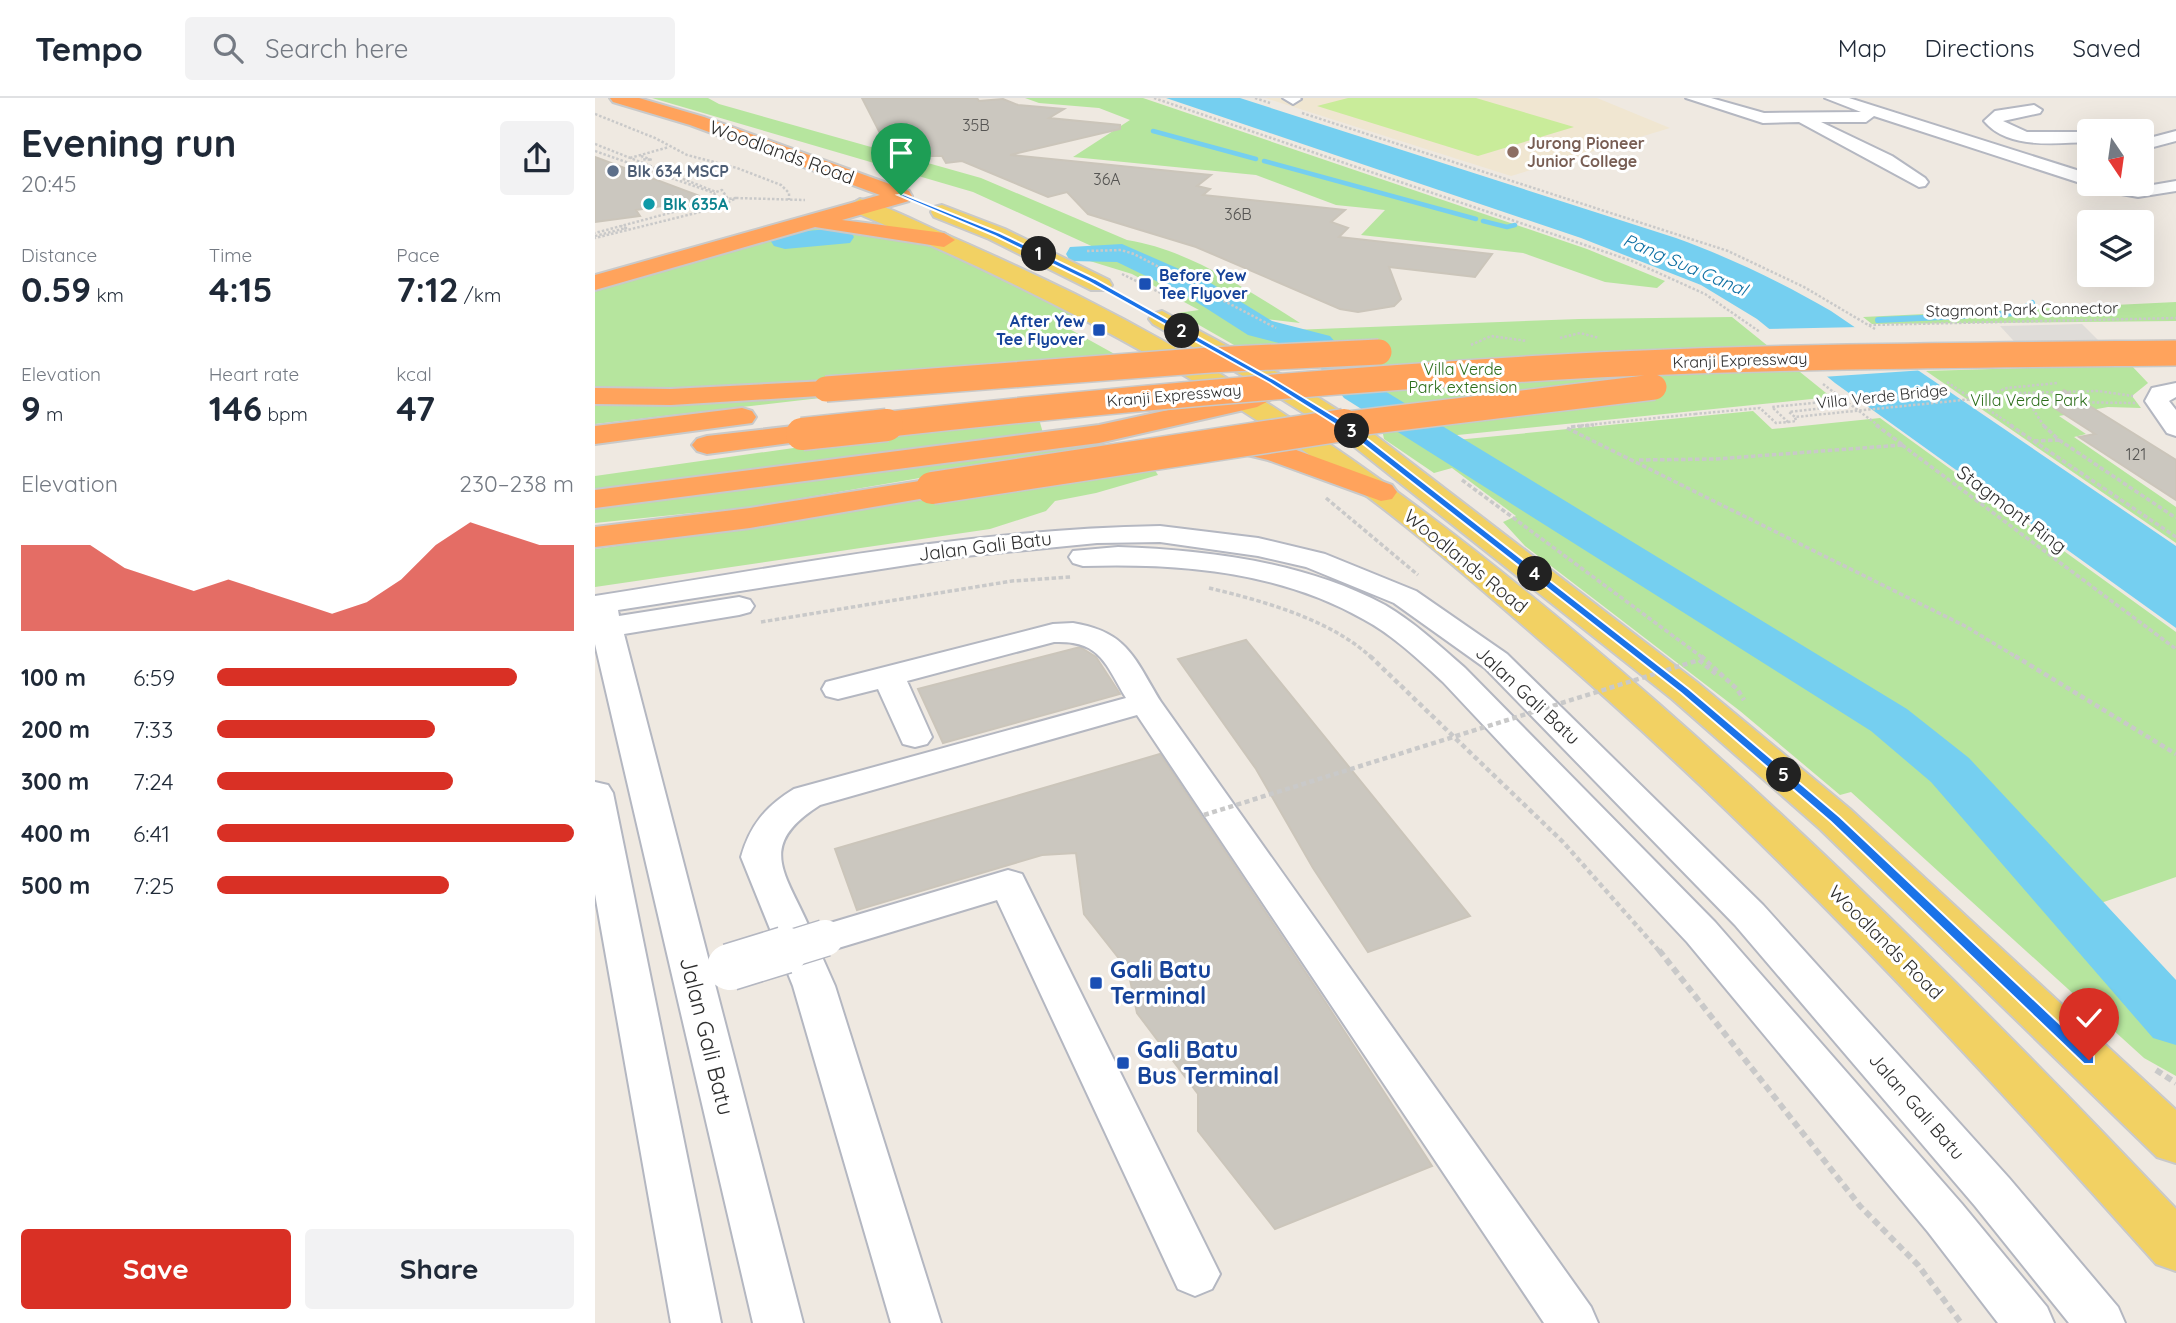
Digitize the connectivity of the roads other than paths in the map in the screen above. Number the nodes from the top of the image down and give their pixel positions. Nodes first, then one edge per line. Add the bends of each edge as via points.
1 (1693, 98) edge
2 (1833, 98) edge
3 (607, 108) edge
4 (2033, 110) dead end
5 (1889, 116) junction
6 (1801, 120) junction
7 (2176, 136) edge
8 (2077, 138) edge
9 (2154, 142) edge
10 (722, 151) dead end
11 (2077, 159) edge
12 (2046, 167) junction
13 (2077, 176) edge
14 (1919, 182) dead end
15 (2176, 186) edge
16 (892, 192) junction
17 (2154, 193) edge
18 (846, 200) junction
19 (794, 201) road end
20 (732, 229) junction
21 (777, 229) junction
22 (944, 240) junction
23 (595, 266) edge
24 (595, 284) edge
25 (2176, 330) edge
26 (1424, 351) junction
27 (2176, 353) edge
28 (1272, 381) junction
29 (2176, 390) edge
30 (595, 396) edge
31 (1247, 401) junction
32 (802, 422) junction
33 (2176, 428) edge
34 (1099, 434) junction
35 (595, 435) edge
36 (1333, 438) junction
37 (595, 460) edge
38 (1381, 492) junction
39 (595, 499) edge
40 (595, 537) edge
41 (599, 616) edge
42 (888, 675) junction
43 (838, 689) dead end
44 (1145, 703) junction
45 (915, 737) dead end
46 (595, 793) edge
47 (692, 978) junction
48 (2176, 1142) edge
49 (2176, 1247) edge
50 (1195, 1274) dead end
51 (696, 1323) edge
52 (778, 1323) edge
53 (916, 1323) edge
54 (1573, 1323) edge
55 (2029, 1323) edge
56 (2100, 1323) edge

1 - 6 street via 1746,115
2 - 5 street
3 - 10 highway, Woodlands Road
3 - 16 highway, Woodlands Road via 687,118
4 - 8 street via 2001,114 1992,121 2032,140
5 - 6 street
5 - 12 street
6 - 14 street via 1887,160
7 - 9 street
11 - 12 street
12 - 13 street
15 - 17 street
16 - 18 highway
16 - 28 main road, Woodlands Road via 1008,239
18 - 20 highway
18 - 21 highway
18 - 22 main road, Woodlands Road
19 - 20 highway
20 - 23 highway
21 - 22 highway via 839,224
21 - 24 highway
22 - 31 main road, Woodlands Road via 1100,314
25 - 26 highway, Kranji Expressway via 1810,335
26 - 30 highway, bridge via 1210,360 826,389
26 - 32 highway, Kranji Expressway, bridge via 1063,380
27 - 32 highway, Kranji Expressway, bridge via 1771,358 1499,370
27 - 40 highway, bridge via 1862,370 1587,393 1354,422 750,518
28 - 31 highway via 1269,390
28 - 36 main road, Woodlands Road
29 - 33 street via 2161,393 2157,401
31 - 34 highway
31 - 36 main road, Woodlands Road
32 - 35 highway, Kranji Expressway
32 - 37 highway, Kranji Expressway
34 - 38 highway via 1184,437 1249,446
34 - 39 highway
36 - 38 main road, Woodlands Road
36 - 48 main road, Woodlands Road via 1685,691 1835,820
38 - 49 main road, Woodlands Road via 1632,699 1782,838 2056,1115
41 - 47 street, Jalan Gali Batu
41 - 55 street, Jalan Gali Batu via 1092,557 1240,568 1294,581 1364,607 1414,639 1454,675 1701,932
41 - 56 street, Jalan Gali Batu via 965,547 1097,535 1160,534 1258,547 1315,560 1405,597 1496,661 1749,915 1992,1192
42 - 43 street
42 - 44 street via 1029,638 1082,632 1104,639
42 - 45 street
44 - 53 street via 807,797 786,810 766,833 760,858 814,986
44 - 54 street
46 - 51 street
47 - 50 street, bridge via 1008,883
47 - 52 street, Jalan Gali Batu

